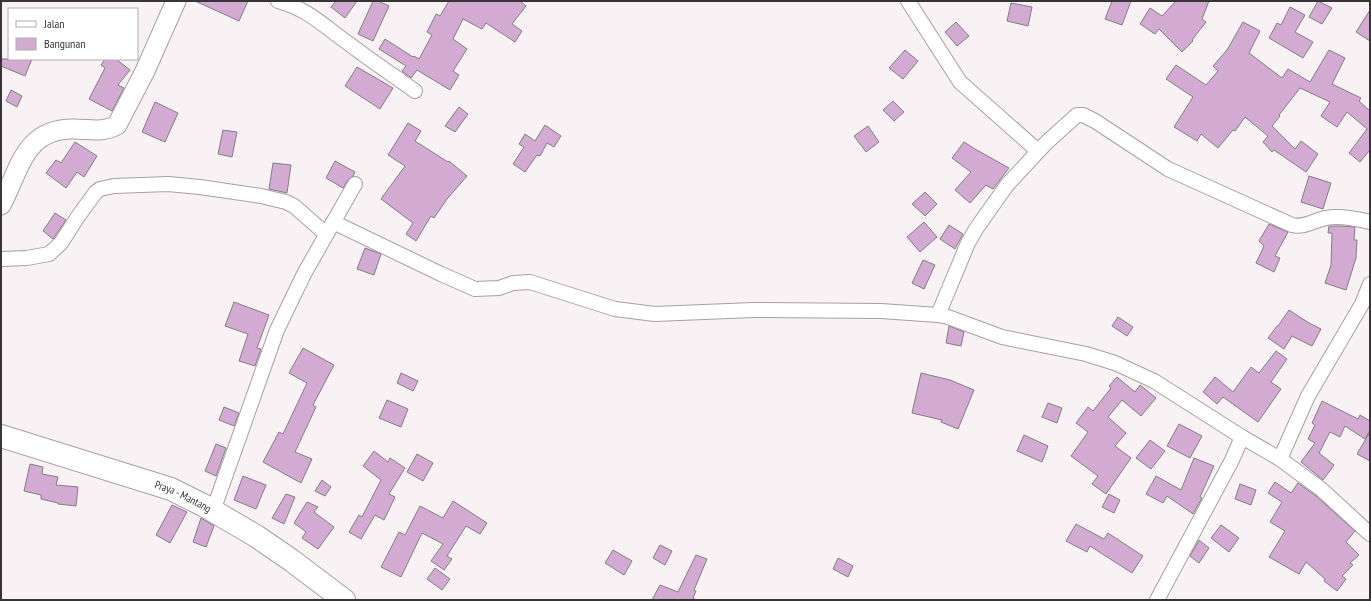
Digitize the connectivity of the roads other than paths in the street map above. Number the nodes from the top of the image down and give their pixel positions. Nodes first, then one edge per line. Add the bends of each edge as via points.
1 (176, 1) edge
2 (278, 1) edge
3 (908, 1) edge
4 (415, 91) dead end
5 (1038, 151) junction
6 (355, 184) dead end
7 (1, 205) edge
8 (333, 222) junction
9 (1370, 222) edge
10 (326, 234) junction
11 (1, 259) edge
12 (1370, 284) edge
13 (938, 315) junction
14 (1, 436) edge
15 (1242, 437) junction
16 (1280, 458) junction
17 (213, 511) junction
18 (1370, 534) edge
19 (344, 600) edge
20 (1157, 600) edge

1 - 7 street via 145,71 117,125 102,130 56,131 31,145
2 - 4 street via 312,15
3 - 5 street via 960,82
5 - 9 street via 1074,117 1081,115 1095,121 1168,169 1292,226 1305,226 1329,217
5 - 13 street via 1007,185 976,229
6 - 8 street
8 - 10 street
8 - 13 street via 475,289 499,288 513,283 530,282 615,309 655,314 753,310
10 - 11 street via 286,202 194,186 114,186 96,192 61,242 49,254
10 - 17 street via 277,330
12 - 16 street via 1362,304 1308,396
13 - 15 street via 1002,337 1086,354 1115,363 1154,381
14 - 17 main road, Praya - Mantang via 171,489
15 - 16 street
15 - 20 street
16 - 18 street via 1321,489
17 - 19 main road, Praya - Mantang via 256,536

